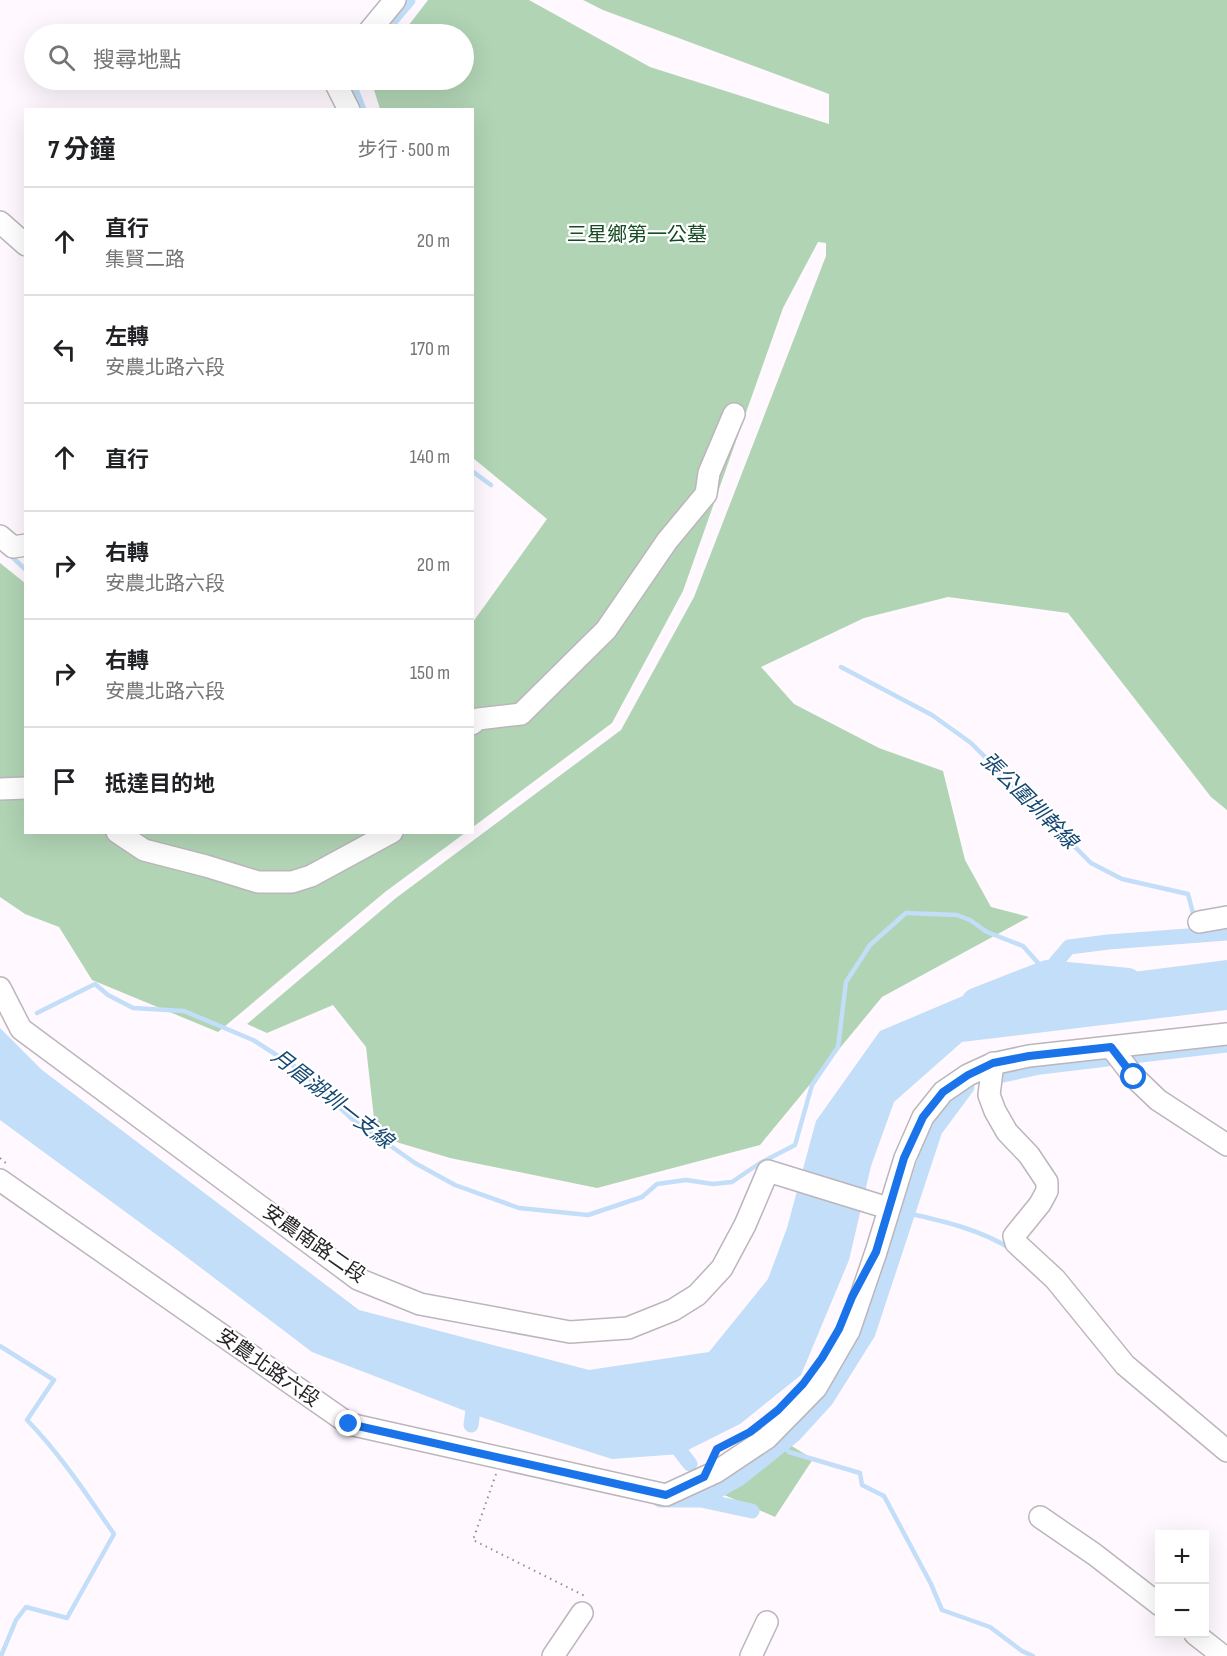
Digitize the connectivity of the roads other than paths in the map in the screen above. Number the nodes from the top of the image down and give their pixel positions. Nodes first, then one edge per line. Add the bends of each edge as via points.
1 (395, 0) edge
2 (376, 24) edge
3 (339, 90) edge
4 (348, 108) edge
5 (0, 222) edge
6 (24, 243) edge
7 (734, 414) dead end
8 (0, 536) edge
9 (24, 545) edge
10 (474, 722) edge
11 (24, 788) edge
12 (0, 789) edge
13 (120, 834) edge
14 (388, 834) edge
15 (1227, 917) edge
16 (1199, 922) dead end
17 (0, 988) edge
18 (1227, 1034) edge
19 (1111, 1047) junction
20 (993, 1063) junction
21 (1227, 1145) edge
22 (4, 1172) edge
23 (888, 1208) junction
24 (1227, 1451) edge
25 (1040, 1517) dead end
26 (1155, 1601) edge
27 (582, 1613) road end
28 (767, 1622) dead end
29 (1201, 1638) edge
30 (553, 1656) edge
31 (751, 1656) edge
32 (1223, 1656) edge

1 - 2 street
3 - 4 street
5 - 6 street
7 - 10 street via 709,473 706,494 667,541 606,630 521,714
8 - 9 street via 13,547
11 - 12 street
13 - 14 street via 144,850 258,882 292,882 311,876
15 - 16 street
17 - 23 street, 安農南路二段 via 21,1029 358,1279 420,1304 570,1332 628,1328 673,1310 697,1295 722,1268 768,1170
18 - 19 street, 安農北路六段
19 - 20 street, 安農北路六段
19 - 21 street via 1158,1100
20 - 23 street, 安農北路六段 via 943,1092 923,1117 904,1158
20 - 24 street via 989,1095 995,1111 1047,1182 1047,1191 1014,1236 1016,1243 1055,1278 1125,1365
22 - 23 street, 安農北路六段 via 349,1424 666,1495 716,1472 767,1438 816,1388 849,1331
25 - 26 street
27 - 30 street
28 - 31 street
29 - 32 street

